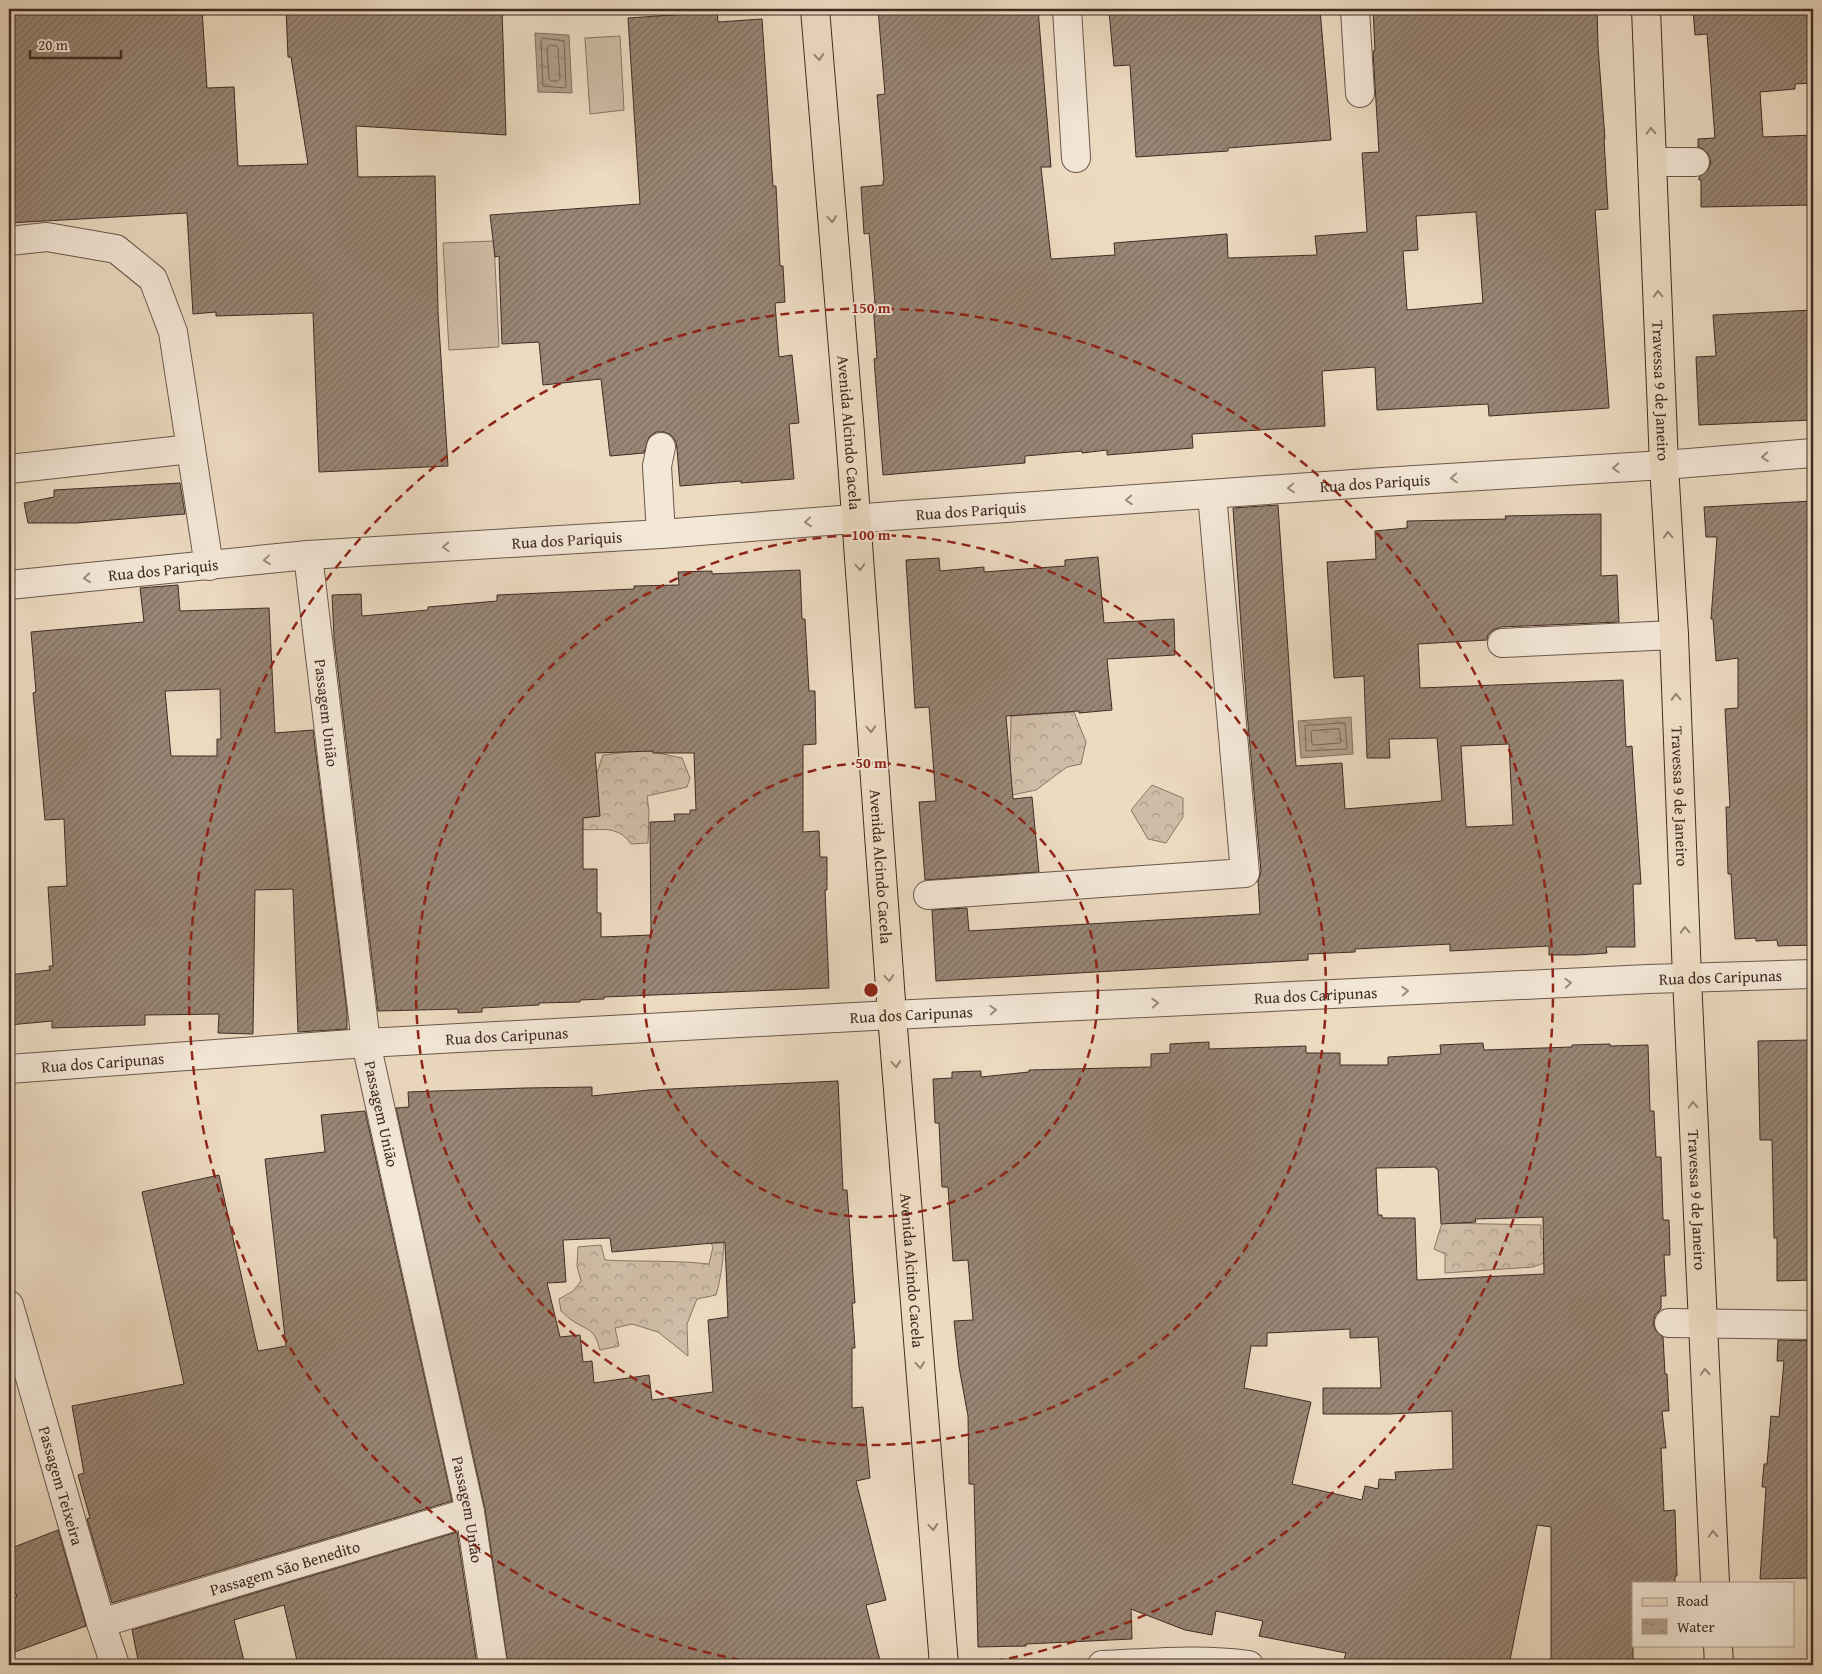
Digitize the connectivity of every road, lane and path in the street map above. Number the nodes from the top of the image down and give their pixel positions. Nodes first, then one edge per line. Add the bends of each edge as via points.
1 (814, 9) edge
2 (1068, 9) edge
3 (1355, 9) edge
4 (1646, 9) edge
5 (1360, 93) dead end
6 (1076, 158) dead end
7 (1652, 162) junction
8 (1695, 162) dead end
9 (9, 241) edge
10 (661, 447) dead end
11 (190, 449) junction
12 (1813, 453) edge
13 (1664, 465) junction
14 (9, 469) edge
15 (1212, 494) junction
16 (856, 518) junction
17 (661, 534) junction
18 (308, 555) junction
19 (209, 566) junction
20 (9, 585) edge
21 (1674, 635) junction
22 (1502, 643) dead end
23 (928, 895) dead end
24 (1813, 974) edge
25 (1687, 978) junction
26 (892, 1015) junction
27 (366, 1043) junction
28 (9, 1069) edge
29 (9, 1306) edge
30 (1669, 1323) dead end
31 (1703, 1323) junction
32 (1813, 1325) edge
33 (470, 1512) junction
34 (1715, 1582) edge
35 (102, 1623) junction
36 (1718, 1646) edge
37 (115, 1665) edge
38 (493, 1665) edge
39 (944, 1665) edge
40 (1102, 1665) edge
41 (1249, 1665) edge
42 (1719, 1665) edge

1 -> 16 main road, Avenida Alcindo Cacela
2 - 6 street
3 - 5 street
7 -> 4 main road, Travessa 9 de Janeiro
7 - 8 street
13 -> 7 main road, Travessa 9 de Janeiro
9 - 11 street via 47,237 116,249 153,279 173,332
10 - 17 street via 657,466
11 - 14 street
11 - 19 street
12 -> 13 street, Rua dos Pariquis
13 -> 15 street, Rua dos Pariquis
21 -> 13 main road, Travessa 9 de Janeiro
15 -> 16 street, Rua dos Pariquis
15 - 23 street via 1245,873
16 -> 17 street, Rua dos Pariquis
16 -> 26 main road, Avenida Alcindo Cacela
17 -> 18 street, Rua dos Pariquis
18 -> 19 street, Rua dos Pariquis
18 - 27 street, Passagem União
19 -> 20 street, Rua dos Pariquis
21 - 22 street
25 -> 21 main road, Travessa 9 de Janeiro
24 - 25 street, Rua dos Caripunas
26 -> 25 street, Rua dos Caripunas
31 -> 25 main road, Travessa 9 de Janeiro
26 - 27 street, Rua dos Caripunas
26 -> 39 main road, Avenida Alcindo Cacela
27 - 28 street, Rua dos Caripunas
27 - 33 street, Passagem União
29 - 35 street, Passagem Teixeira
30 - 31 street
31 - 32 street
34 -> 31 main road, Travessa 9 de Janeiro
33 - 35 street, Passagem São Benedito
33 - 38 street, Passagem União
35 - 37 street, Passagem Teixeira
36 - 42 main road
40 - 41 street via 1196,1660

